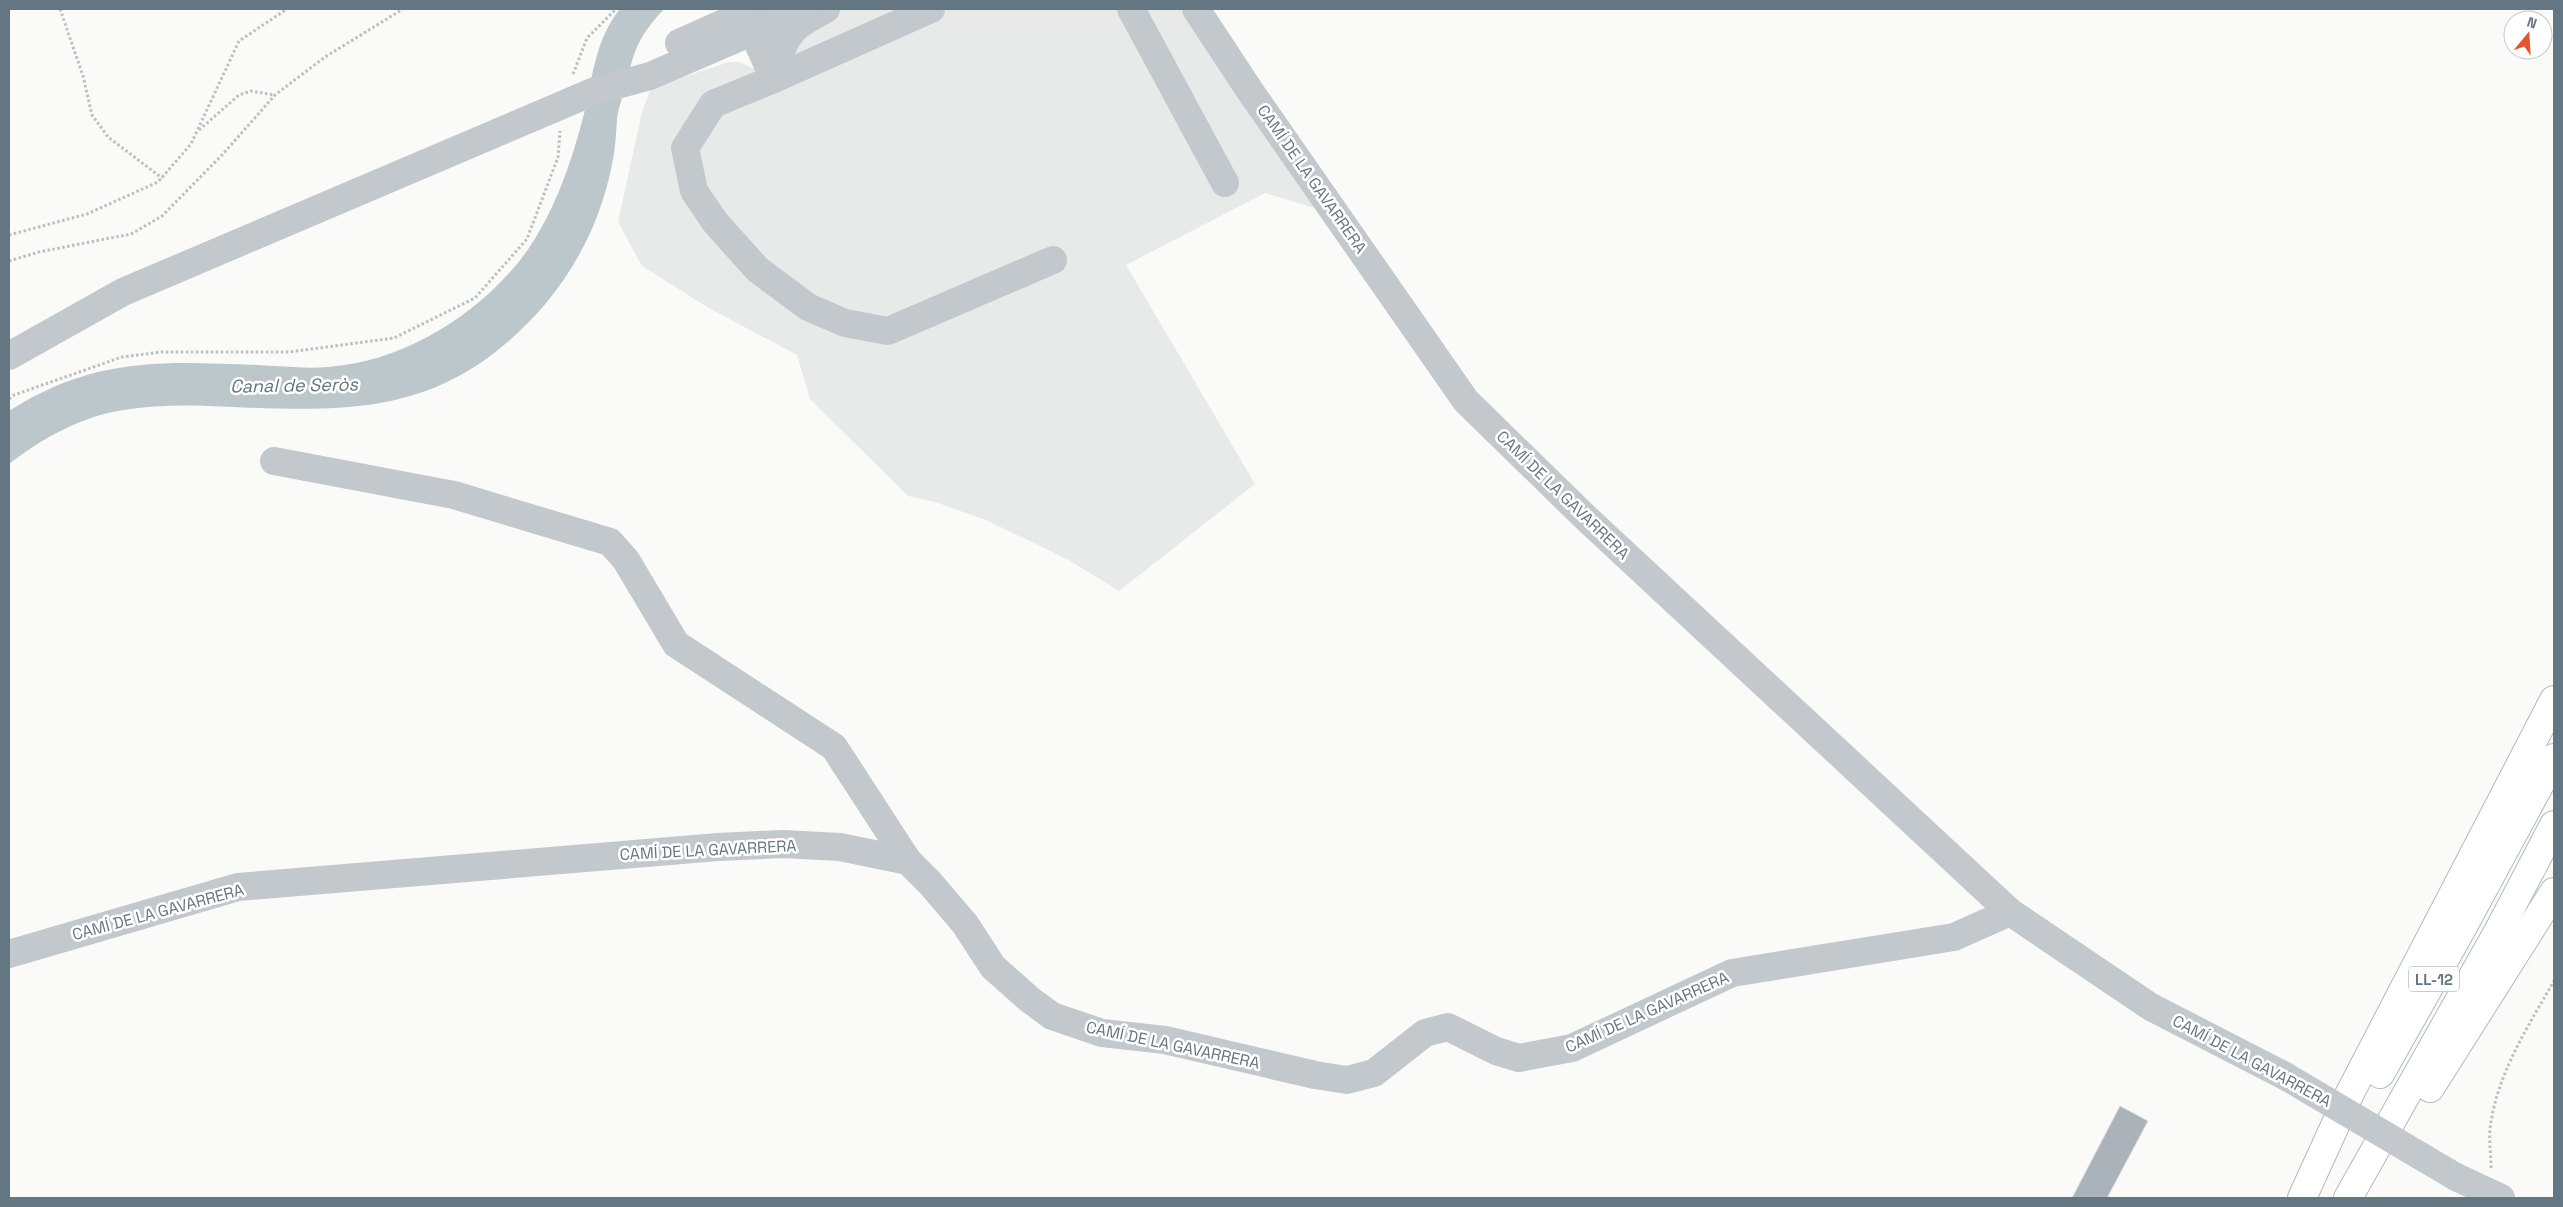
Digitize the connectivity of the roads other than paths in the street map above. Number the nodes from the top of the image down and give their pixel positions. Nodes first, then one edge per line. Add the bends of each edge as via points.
1 (780, 9) edge
2 (805, 9) edge
3 (826, 9) edge
4 (931, 9) edge
5 (1131, 9) edge
6 (1196, 9) edge
7 (754, 20) edge
8 (689, 60) junction
9 (657, 63) junction
10 (776, 69) junction
11 (1225, 183) dead end
12 (1053, 260) dead end
13 (9, 356) edge
14 (274, 461) dead end
15 (2554, 700) edge
16 (2554, 758) edge
17 (2554, 825) edge
18 (908, 861) junction
19 (2554, 892) edge
20 (2010, 912) junction
21 (9, 954) edge
22 (2353, 1188) edge
23 (2496, 1196) edge
24 (2302, 1198) edge
25 (2309, 1198) edge

1 - 7 street
2 - 7 street
3 - 10 street via 796,25 783,46
4 - 10 street
5 - 11 street
6 - 20 street, CAMÍ DE LA GAVARRERA via 1466,401 1586,518
7 - 8 street
7 - 9 street
7 - 10 street
8 - 9 street
8 - 10 street via 733,55
9 - 13 street via 123,292
10 - 12 street via 713,104 685,148 694,191 715,222 757,269 808,307 844,323 888,331
14 - 18 street via 454,495 610,542 626,560 676,644 834,747
15 - 24 highway via 2348,1095
16 - 25 highway, LL-12 via 2460,932
17 - 22 highway, LL-12 via 2495,938
18 - 20 street, CAMÍ DE LA GAVARRERA via 965,924 993,967 1052,1016 1102,1033 1165,1040 1347,1080 1374,1073 1424,1033 1448,1027 1496,1051 1520,1058 1572,1048 1732,973 1954,936
18 - 21 street, CAMÍ DE LA GAVARRERA via 840,847 783,844 238,887
19 - 22 highway via 2424,1097
20 - 23 street, CAMÍ DE LA GAVARRERA, bridge via 2151,1007 2285,1076

